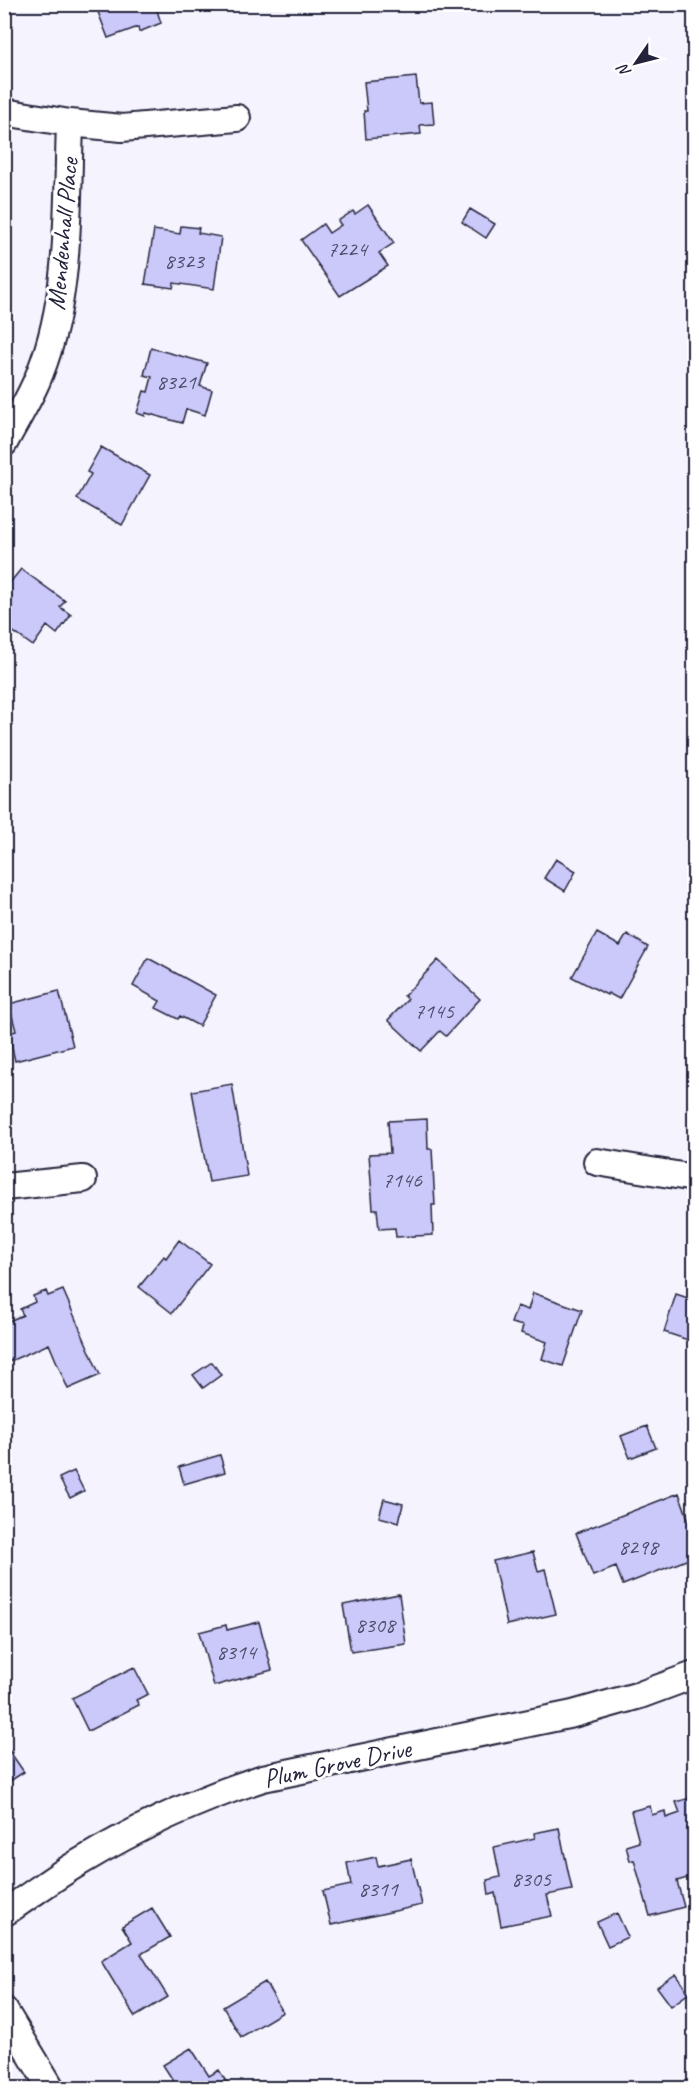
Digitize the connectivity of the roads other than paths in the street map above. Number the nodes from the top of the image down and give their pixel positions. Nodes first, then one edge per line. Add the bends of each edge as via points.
1 (4, 112) edge
2 (237, 118) dead end
3 (70, 123) junction
4 (4, 443) edge
5 (597, 1162) dead end
6 (694, 1178) edge
7 (83, 1179) dead end
8 (4, 1187) edge
9 (694, 1675) edge
10 (4, 1913) edge
11 (4, 2010) edge
12 (51, 2088) edge

1 - 3 street
2 - 3 street via 122,128
3 - 4 street, Mendenhall Place via 65,258 57,316 40,373
5 - 6 street
7 - 8 street
9 - 10 street, Plum Grove Drive via 573,1714 263,1778 217,1793 81,1862
11 - 12 street

